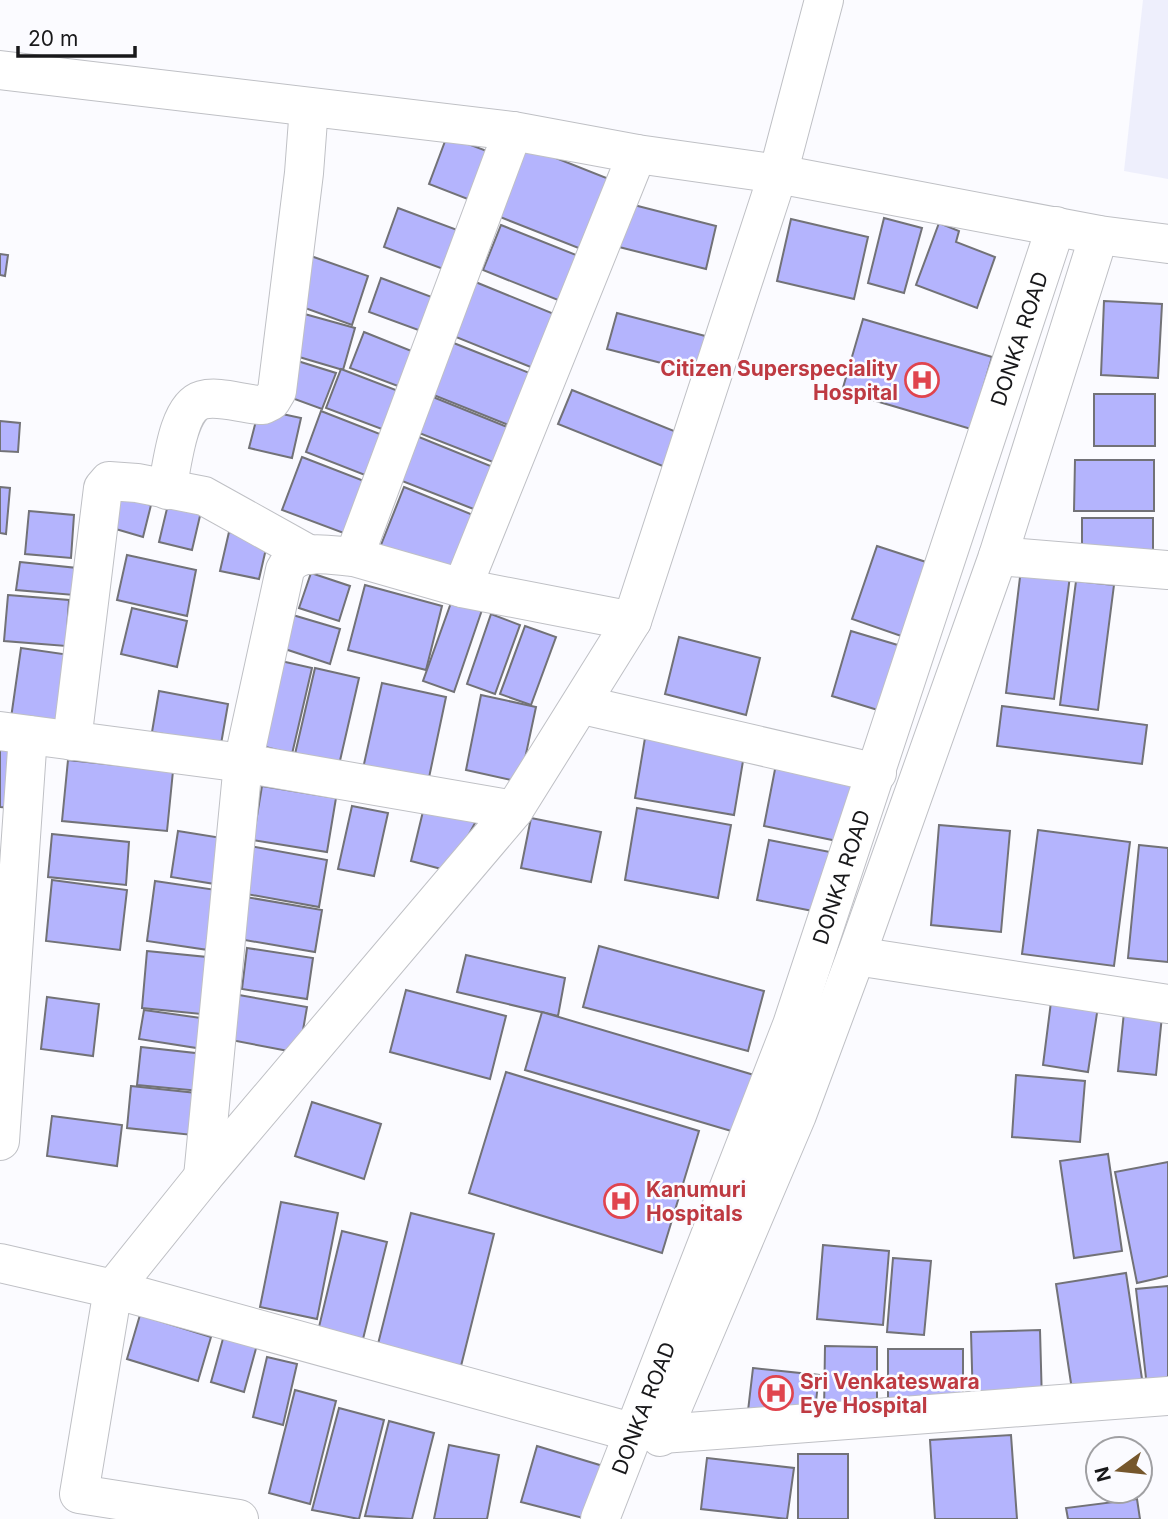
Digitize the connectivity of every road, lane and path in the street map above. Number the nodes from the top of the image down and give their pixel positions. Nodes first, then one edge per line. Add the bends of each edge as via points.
1 (824, 0) edge
2 (0, 70) edge
3 (309, 107) junction
4 (513, 131) junction
5 (637, 154) junction
6 (778, 174) junction
7 (1056, 226) junction
8 (1099, 235) junction
9 (1168, 244) edge
10 (167, 490) junction
11 (310, 555) junction
12 (998, 556) junction
13 (354, 557) junction
14 (1168, 570) edge
15 (462, 587) junction
16 (632, 621) junction
17 (583, 705) junction
18 (14, 733) edge
19 (72, 741) junction
20 (243, 763) junction
21 (877, 772) junction
22 (514, 810) junction
23 (856, 956) junction
24 (1168, 1004) edge
25 (0, 1141) edge
26 (202, 1177) junction
27 (0, 1263) edge
28 (113, 1289) junction
29 (1168, 1396) edge
30 (648, 1434) junction
31 (239, 1519) edge
32 (600, 1519) edge
33 (625, 1519) edge

1 - 6 street
2 - 3 street
3 - 4 street
3 - 10 street via 277,391 263,405 202,400 191,407 182,421
4 - 5 street
4 - 13 street
5 - 6 street
5 - 15 street
6 - 7 street
6 - 16 street
7 - 8 street
7 - 21 street, DONKA ROAD
8 - 9 street
8 - 12 street, DONKA ROAD
10 - 11 street via 204,496
10 - 19 street via 118,480 103,488
11 - 13 street
11 - 20 street via 290,560 285,570
12 - 14 street
12 - 23 street, DONKA ROAD
13 - 15 street
15 - 16 street
16 - 17 street
17 - 21 street
17 - 22 street
18 - 19 street
18 - 25 street
19 - 20 street
20 - 22 street
20 - 26 street
21 - 30 street, DONKA ROAD
22 - 26 street
23 - 24 street
23 - 30 street, DONKA ROAD via 797,1115
26 - 28 street
27 - 28 street
28 - 30 street
28 - 31 street via 79,1494
29 - 30 street
30 - 32 street, DONKA ROAD
30 - 33 street, DONKA ROAD

